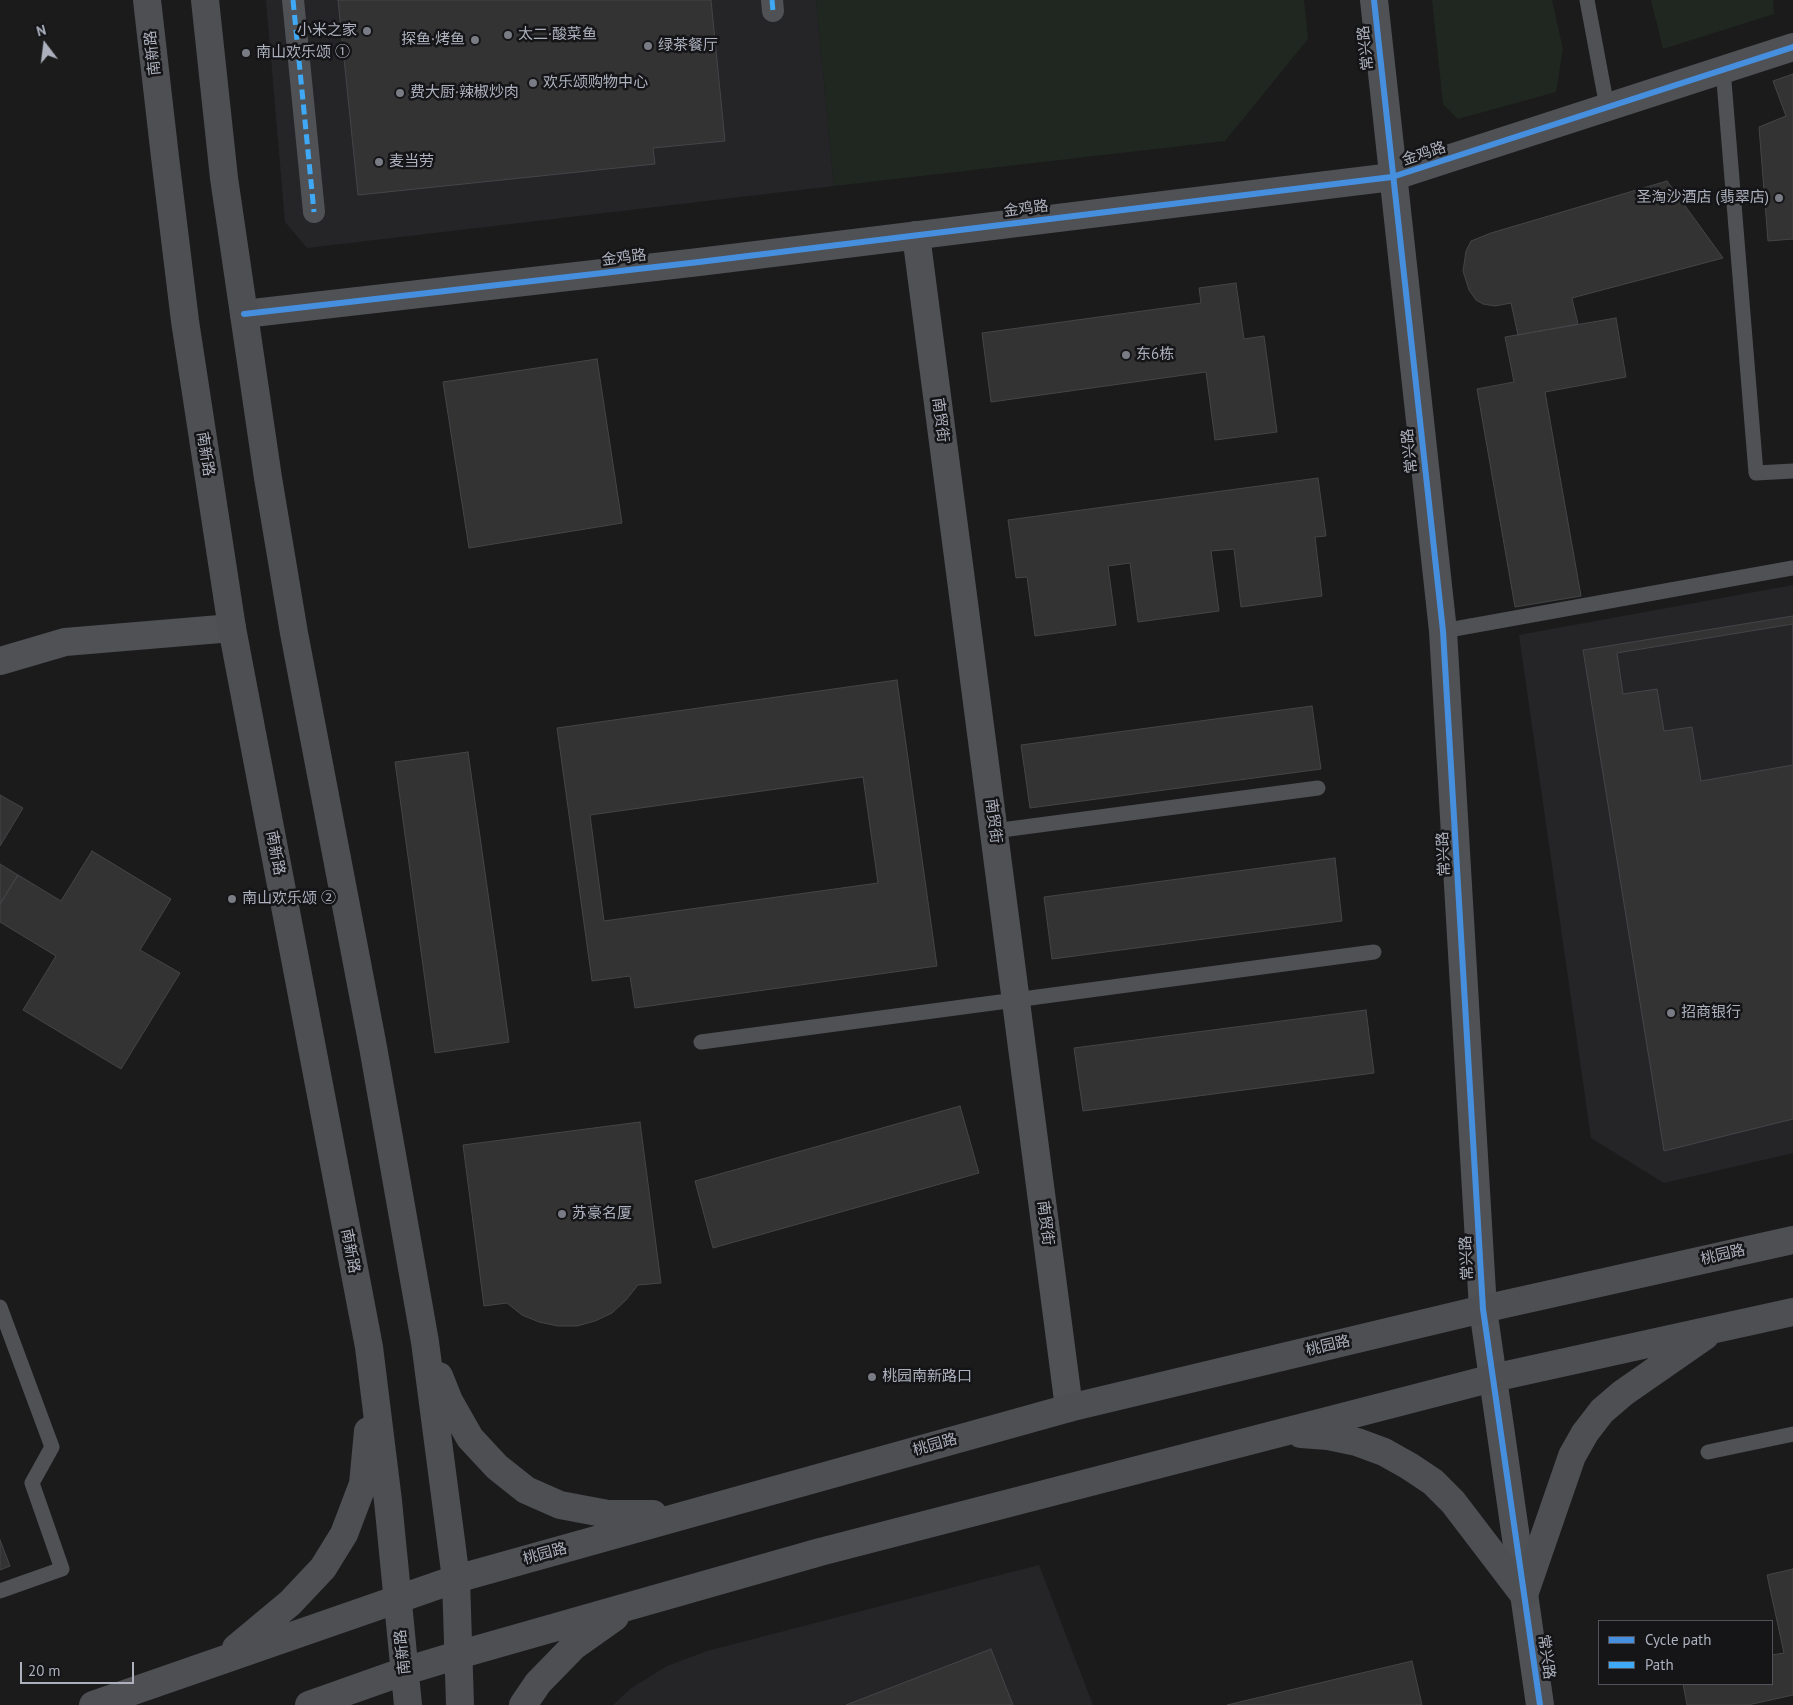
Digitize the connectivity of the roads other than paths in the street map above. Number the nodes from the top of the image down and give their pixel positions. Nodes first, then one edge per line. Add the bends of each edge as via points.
1 (147, 0) edge
2 (205, 0) edge
3 (293, 0) edge
4 (1374, 0) edge
5 (1586, 0) edge
6 (1793, 47) edge
7 (1724, 69) junction
8 (1607, 107) junction
9 (1392, 177) junction
10 (314, 212) dead end
11 (916, 235) junction
12 (244, 314) junction
13 (1793, 470) edge
14 (1793, 568) edge
15 (232, 628) junction
16 (1443, 631) junction
17 (0, 661) edge
18 (1318, 788) dead end
19 (994, 831) junction
20 (1374, 952) dead end
21 (1016, 1000) junction
22 (701, 1042) dead end
23 (1793, 1240) edge
24 (0, 1307) edge
25 (1483, 1308) junction
26 (1793, 1312) edge
27 (1717, 1328) junction
28 (425, 1342) junction
29 (368, 1347) junction
30 (1493, 1378) junction
31 (1069, 1408) junction
32 (1793, 1434) edge
33 (1270, 1435) junction
34 (1708, 1452) dead end
35 (694, 1513) junction
36 (456, 1579) junction
37 (0, 1591) edge
38 (1524, 1594) junction
39 (662, 1596) junction
40 (398, 1599) junction
41 (458, 1655) junction
42 (224, 1658) junction
43 (405, 1671) junction
44 (93, 1705) edge
45 (309, 1705) edge
46 (408, 1705) edge
47 (460, 1705) edge
48 (523, 1705) edge
49 (1540, 1705) edge

1 - 15 main road, 南新路 via 185,321
2 - 12 main road via 224,178
3 - 10 street
4 - 9 street, 常兴路
5 - 8 lane
6 - 7 street, 金鸡路
7 - 8 street, 金鸡路
7 - 13 lane via 1756,473
8 - 9 street, 金鸡路
9 - 11 street, 金鸡路
9 - 16 street, 常兴路
11 - 12 street, 金鸡路
11 - 19 street, 南贸街
12 - 28 main road via 294,633
14 - 16 lane
15 - 17 street via 65,642
15 - 29 main road, 南新路
16 - 25 street, 常兴路
18 - 19 lane
19 - 21 street, 南贸街
20 - 21 lane
21 - 22 lane
21 - 31 street, 南贸街
23 - 25 main road, 桃园路
24 - 37 lane via 52,1447 32,1483 62,1569
25 - 30 street, 常兴路
25 - 31 main road, 桃园路
26 - 27 main road
27 - 30 main road
27 - 38 main road via 1623,1393 1602,1411 1586,1433 1572,1456
28 - 35 main road via 449,1401 470,1438 497,1467 526,1490 560,1505 608,1514
28 - 36 main road
29 - 40 main road, 南新路
29 - 42 main road via 368,1437 363,1484 344,1534 323,1568 297,1596
30 - 33 main road
30 - 38 street, 常兴路
31 - 35 main road, 桃园路
32 - 34 lane
33 - 38 main road via 1328,1436 1357,1442 1409,1466 1433,1482 1453,1502
33 - 39 main road
35 - 36 main road, 桃园路
36 - 40 main road, 桃园路
36 - 41 main road
38 - 49 street, 常兴路
39 - 41 main road
39 - 48 main road via 615,1618 574,1646 538,1683
40 - 42 main road, 桃园路
40 - 43 main road, 南新路
41 - 43 main road
41 - 47 main road
42 - 44 main road, 桃园路
43 - 45 main road
43 - 46 main road, 南新路

